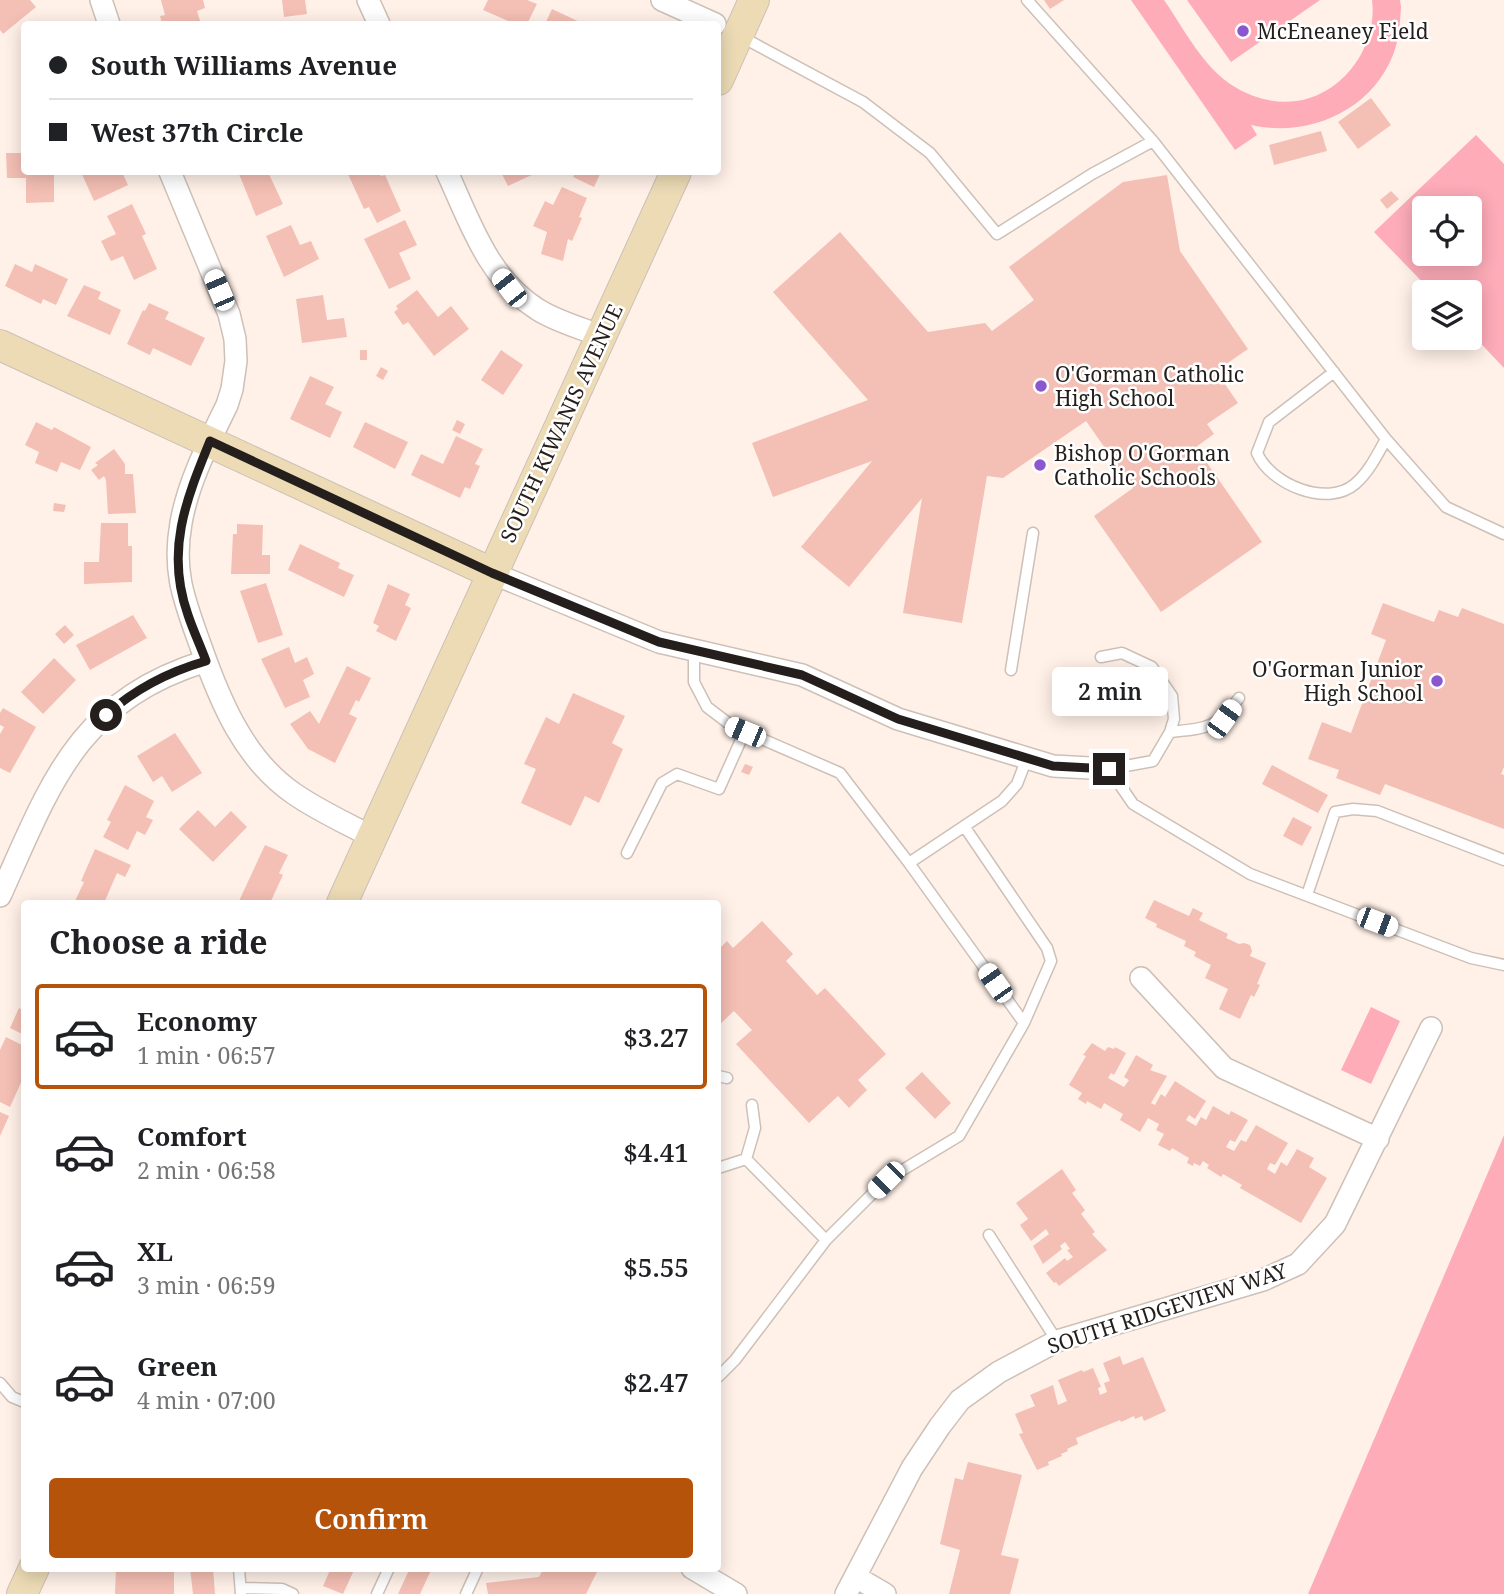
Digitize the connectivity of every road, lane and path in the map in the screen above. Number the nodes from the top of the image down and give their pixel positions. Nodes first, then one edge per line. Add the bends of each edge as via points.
1 (101, 0) edge
2 (368, 0) edge
3 (662, 0) edge
4 (754, 0) edge
5 (1027, 0) edge
6 (108, 21) edge
7 (378, 21) edge
8 (708, 21) edge
9 (723, 28) edge
10 (721, 49) edge
11 (1153, 141) junction
12 (171, 175) edge
13 (448, 175) edge
14 (675, 175) edge
15 (601, 336) junction
16 (0, 345) edge
17 (1334, 373) junction
18 (1386, 439) junction
19 (210, 441) junction
20 (1033, 533) dead end
21 (1504, 534) edge
22 (492, 573) junction
23 (694, 650) junction
24 (1101, 657) dead end
25 (206, 661) junction
26 (1011, 670) dead end
27 (1239, 698) dead end
28 (745, 732) junction
29 (1170, 732) junction
30 (1027, 758) junction
31 (1109, 769) junction
32 (964, 826) junction
33 (372, 837) junction
34 (627, 853) dead end
35 (1504, 860) edge
36 (909, 863) junction
37 (0, 895) edge
38 (1307, 895) junction
39 (343, 900) edge
40 (1504, 965) edge
41 (1141, 978) dead end
42 (1024, 1023) junction
43 (1431, 1028) dead end
44 (752, 1105) dead end
45 (1378, 1139) junction
46 (746, 1158) junction
47 (721, 1167) edge
48 (989, 1235) dead end
49 (826, 1240) junction
50 (1057, 1341) junction
51 (721, 1374) edge
52 (0, 1383) edge
53 (21, 1401) edge
54 (32, 1572) edge
55 (239, 1572) edge
56 (387, 1572) edge
57 (476, 1572) edge
58 (699, 1572) edge
59 (851, 1585) edge
60 (241, 1591) edge
61 (22, 1594) edge
62 (293, 1594) edge
63 (377, 1594) edge
64 (466, 1594) edge
65 (736, 1594) edge
66 (885, 1594) edge

1 - 6 street
2 - 7 street
3 - 8 street
4 - 9 main road
5 - 11 lane
9 - 10 main road
9 - 11 lane via 870,107 930,153 997,234
11 - 17 lane
12 - 19 street via 235,339 232,389
13 - 15 street via 482,248 509,288 538,310
14 - 15 main road, SOUTH KIWANIS AVENUE
15 - 22 main road, SOUTH KIWANIS AVENUE
16 - 19 main road
17 - 18 lane
17 - 18 lane via 1269,422 1257,453 1262,464 1279,480 1327,495 1340,494 1369,468
18 - 21 lane via 1446,507
19 - 22 main road
19 - 25 street via 187,498 178,559 187,614
20 - 26 lane
22 - 23 street via 659,642
22 - 33 main road, SOUTH KIWANIS AVENUE
23 - 28 lane via 694,682 707,707
23 - 30 street via 802,675 898,719
24 - 29 lane via 1122,653 1152,667 1172,696
25 - 33 street via 228,716 265,768 292,793
25 - 37 street via 150,682 93,726 49,786
27 - 29 lane via 1224,719 1207,727
28 - 34 lane via 719,789 677,774 662,783
28 - 36 lane via 840,773
29 - 31 lane via 1153,761
30 - 31 street via 1053,766
30 - 32 lane via 1017,784 1002,801
31 - 38 lane via 1133,804 1250,874
32 - 36 lane
32 - 42 lane via 1047,948 1051,961
33 - 39 main road, SOUTH KIWANIS AVENUE
35 - 38 lane via 1377,811 1335,812
36 - 42 lane
38 - 40 lane via 1471,958
41 - 45 street via 1224,1068
42 - 49 lane via 959,1136 886,1180
43 - 45 street, SOUTH RIDGEVIEW WAY
44 - 46 lane via 755,1128
45 - 50 street, SOUTH RIDGEVIEW WAY via 1335,1224 1298,1264 1263,1280
46 - 47 lane
46 - 49 lane
48 - 50 lane
49 - 51 lane
50 - 59 street, SOUTH RIDGEVIEW WAY via 999,1372 960,1400 912,1468
52 - 53 lane
54 - 61 main road
55 - 60 lane
56 - 63 lane
57 - 64 lane
58 - 65 street
59 - 66 street
60 - 62 lane via 282,1589

